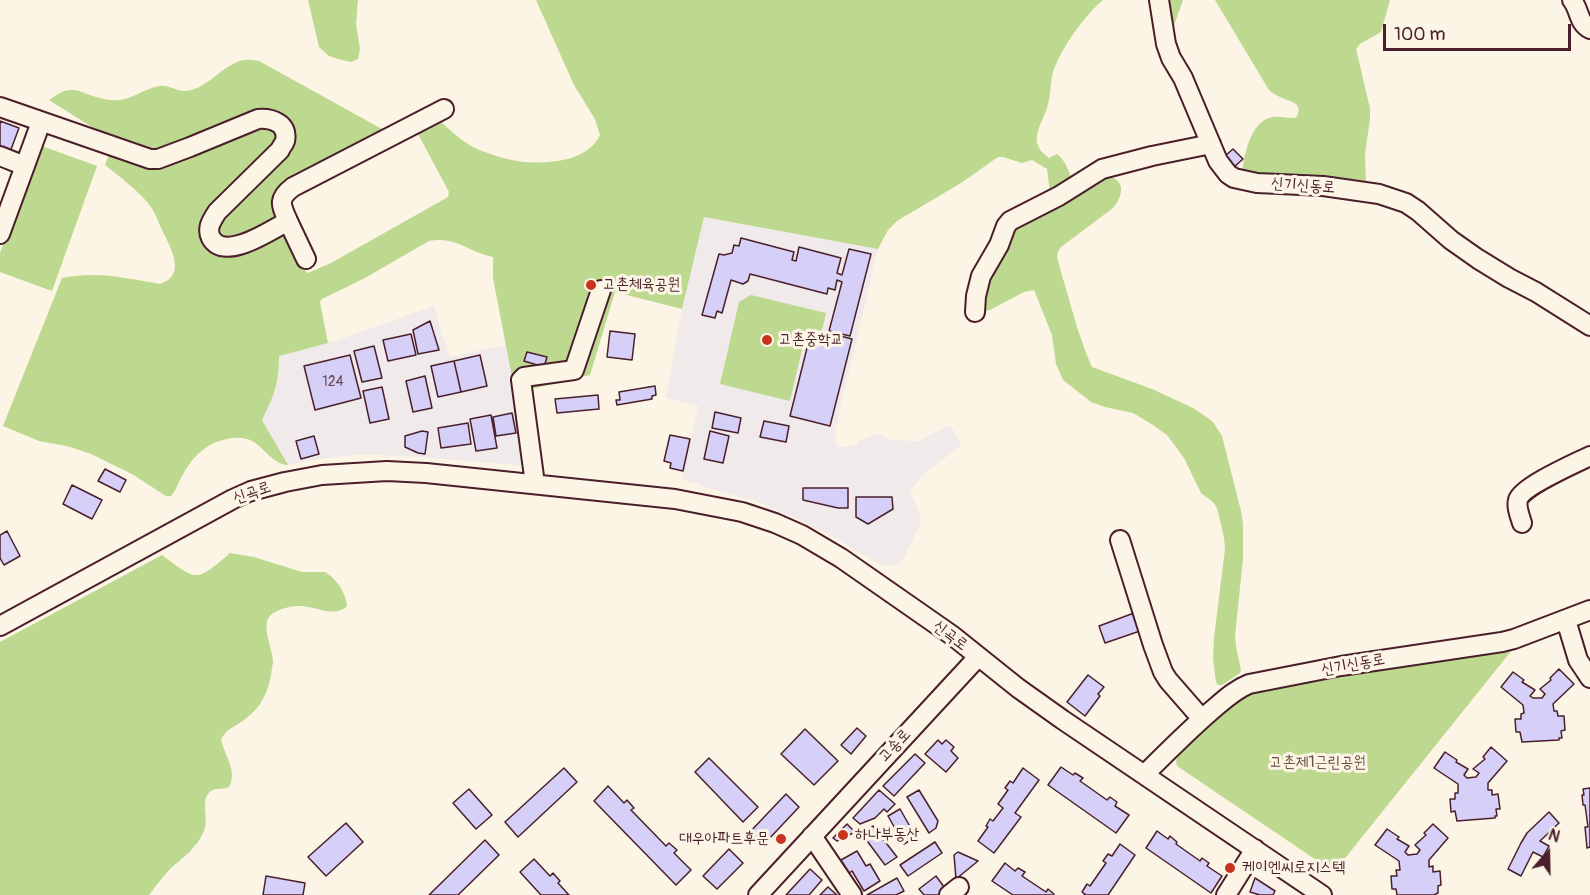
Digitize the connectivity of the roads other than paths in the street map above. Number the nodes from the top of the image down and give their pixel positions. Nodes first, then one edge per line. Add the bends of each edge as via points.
1 (1159, 0) edge
2 (1572, 0) edge
3 (1590, 29) edge
4 (0, 107) edge
5 (444, 109) dead end
6 (41, 122) junction
7 (1211, 144) junction
8 (0, 156) edge
9 (25, 166) junction
10 (288, 221) junction
11 (0, 234) edge
12 (306, 259) dead end
13 (601, 290) dead end
14 (975, 312) dead end
15 (1590, 327) edge
16 (1590, 456) edge
17 (535, 484) junction
18 (1522, 523) dead end
19 (1120, 540) dead end
20 (1590, 610) edge
21 (1566, 620) junction
22 (0, 626) edge
23 (978, 657) junction
24 (1590, 678) edge
25 (1202, 719) junction
26 (1144, 774) junction
27 (812, 836) junction
28 (1255, 849) junction
29 (758, 895) edge
30 (852, 895) edge
31 (1226, 895) edge
32 (1322, 895) edge

1 - 7 street, 신기신동로 via 1171,58
2 - 3 street via 1584,26
4 - 6 street
5 - 10 street via 293,187 284,195 281,205
6 - 9 street
6 - 10 street via 158,159 268,118 282,126 285,141 217,212 208,230 217,244 237,246
7 - 14 street via 1102,169 1010,221 981,276
7 - 15 street, 신기신동로 via 1222,168 1242,180 1353,190 1406,203 1478,259
8 - 9 street
9 - 11 street
10 - 12 street
13 - 17 street via 574,370 520,380
16 - 18 street via 1521,494 1517,501
17 - 22 street, 신곡로 via 387,471 322,475 251,491
17 - 23 street, 신곡로 via 707,504 775,523 841,558
19 - 25 street via 1163,672
20 - 21 street, 신기신동로
21 - 24 street via 1578,660
21 - 25 street, 신기신동로 via 1493,644 1352,664 1249,684
23 - 26 street, 신곡로
23 - 27 street, 고송로
25 - 26 street, 신기신동로
26 - 28 street, 신곡로
27 - 29 street, 고송로
27 - 30 street
28 - 31 street
28 - 32 street, 신곡로

